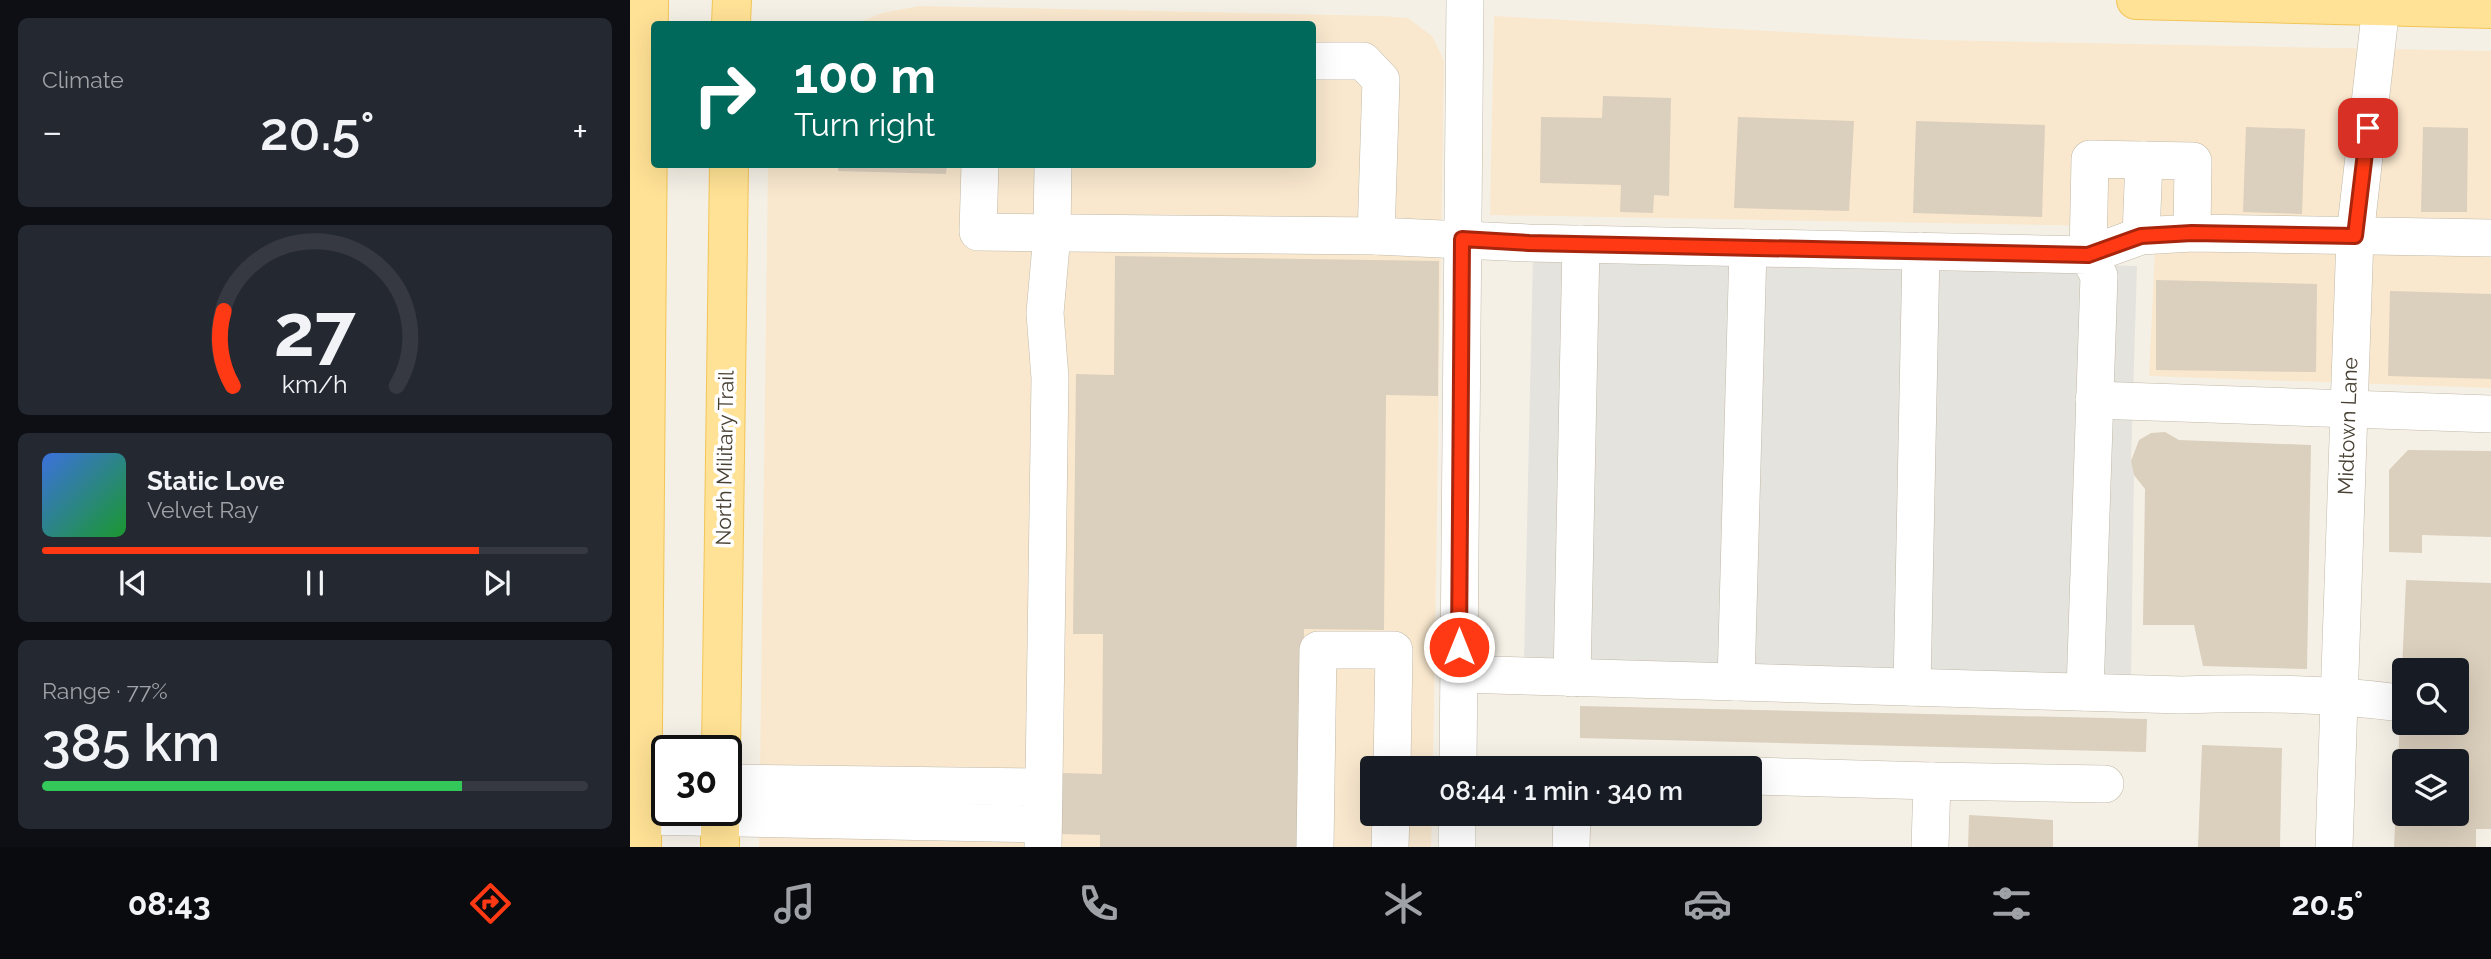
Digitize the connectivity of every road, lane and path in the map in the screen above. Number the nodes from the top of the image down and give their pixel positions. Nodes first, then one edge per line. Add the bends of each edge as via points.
1 (649, 0) edge
2 (732, 0) edge
3 (1465, 0) edge
4 (2136, 0) edge
5 (2384, 3) edge
6 (2491, 9) edge
7 (731, 21) edge
8 (1316, 61) edge
9 (639, 109) edge
10 (2144, 160) junction
11 (729, 168) edge
12 (980, 168) edge
13 (1053, 168) edge
14 (2192, 233) junction
15 (1052, 234) junction
16 (1376, 236) junction
17 (2141, 236) junction
18 (2355, 236) junction
19 (2491, 238) edge
20 (1462, 239) junction
21 (1581, 244) junction
22 (1748, 248) junction
23 (638, 250) edge
24 (1921, 251) junction
25 (2088, 255) junction
26 (2094, 400) junction
27 (2348, 409) junction
28 (2491, 414) edge
29 (1459, 674) junction
30 (1572, 678) junction
31 (1736, 682) junction
32 (1913, 687) junction
33 (2085, 692) junction
34 (2338, 694) junction
35 (2392, 701) edge
36 (721, 735) edge
37 (1391, 756) edge
38 (1458, 756) edge
39 (1762, 776) edge
40 (1932, 781) junction
41 (2105, 783) dead end
42 (1043, 787) junction
43 (642, 811) edge
44 (742, 812) edge
45 (742, 815) edge
46 (1391, 826) edge
47 (1457, 826) edge
48 (1572, 826) edge
49 (1043, 835) edge
50 (1315, 847) edge
51 (1390, 847) edge
52 (1457, 847) edge
53 (1571, 847) edge
54 (1930, 847) edge
55 (2334, 847) edge

1 - 9 main road
2 - 7 main road
3 - 20 street
4 - 5 main road
5 - 6 main road
5 - 18 street, Midtown Lane
8 - 16 street via 1363,61 1381,80
9 - 23 main road
10 - 14 street via 2193,162
10 - 17 street
10 - 25 street via 2090,159
11 - 36 main road, North Military Trail
12 - 15 street via 978,232
13 - 15 street
14 - 17 street
14 - 18 street
15 - 16 street
15 - 42 street via 1045,313 1050,378
16 - 20 street
17 - 25 street
18 - 19 street
18 - 27 street, Midtown Lane
20 - 21 street
20 - 29 street
21 - 22 street
21 - 30 street
22 - 24 street
22 - 31 street
23 - 43 main road
24 - 25 street
24 - 32 street
25 - 26 street via 2099,276
26 - 27 street
26 - 33 street
27 - 28 street
27 - 34 street, Midtown Lane
29 - 30 street
29 - 38 street
30 - 31 street
31 - 32 street
32 - 33 street
33 - 34 street
34 - 35 street
34 - 55 street, Midtown Lane
37 - 50 street via 1394,650 1318,650
39 - 40 street
40 - 41 street
40 - 54 street
42 - 44 street
42 - 49 street
45 - 49 street
46 - 51 street
47 - 52 street
48 - 53 street

